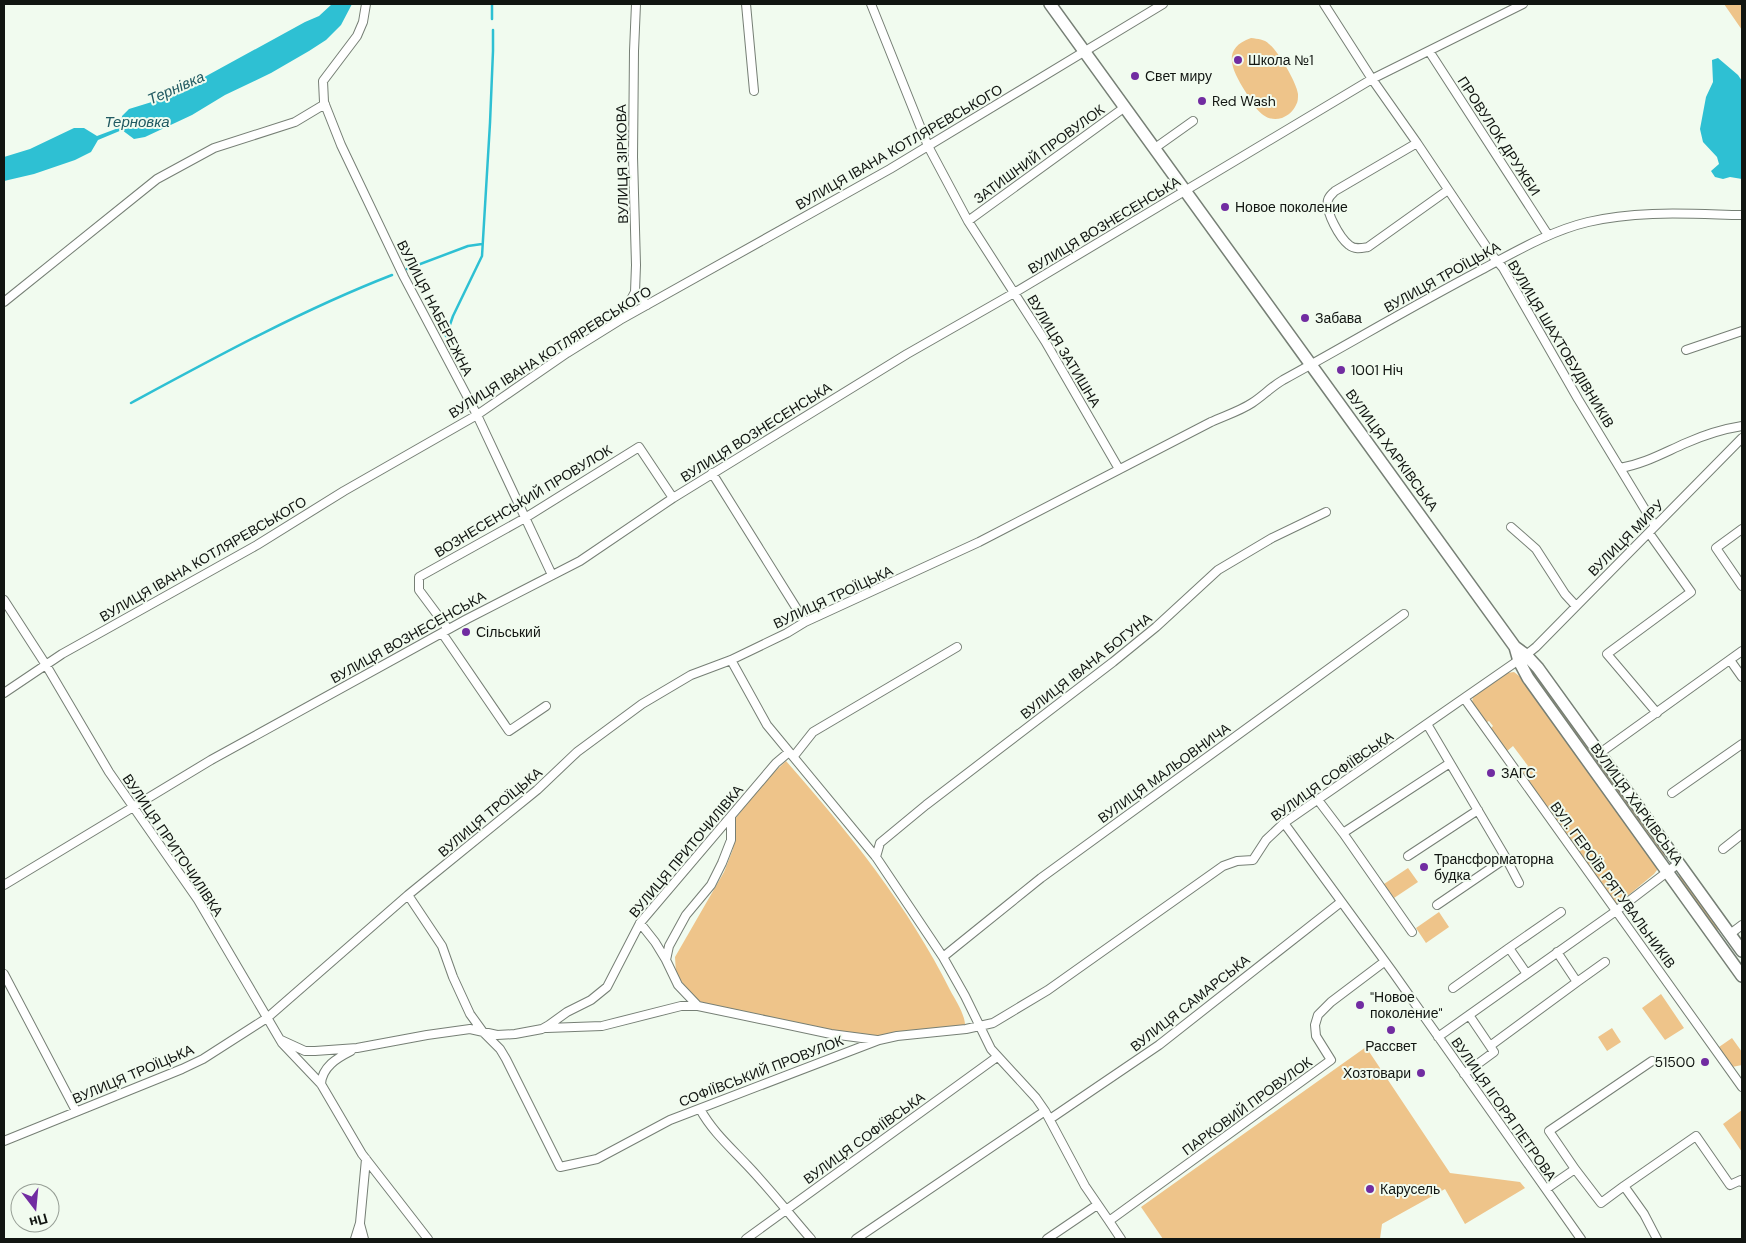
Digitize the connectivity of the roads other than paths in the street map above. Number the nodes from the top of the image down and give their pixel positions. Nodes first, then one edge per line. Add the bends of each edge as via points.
1 (366, 4) edge
2 (636, 4) edge
3 (746, 4) edge
4 (871, 4) edge
5 (1050, 4) edge
6 (1163, 4) edge
7 (1324, 4) edge
8 (1523, 4) edge
9 (1084, 50) junction
10 (1429, 51) junction
11 (1372, 79) junction
12 (754, 91) dead end
13 (325, 104) junction
14 (1125, 107) junction
15 (1193, 121) dead end
16 (1417, 143) junction
17 (928, 146) junction
18 (1155, 148) junction
19 (1185, 190) junction
20 (1448, 190) junction
21 (1742, 215) edge
22 (968, 221) junction
23 (1548, 235) junction
24 (1497, 261) junction
25 (635, 292) junction
26 (1014, 293) junction
27 (4, 302) edge
28 (647, 305) junction
29 (620, 320) junction
30 (1742, 331) edge
31 (1686, 350) dead end
32 (1312, 365) junction
33 (477, 415) junction
34 (1742, 426) edge
35 (1742, 438) edge
36 (1620, 468) junction
37 (1119, 469) junction
38 (712, 474) junction
39 (673, 498) junction
40 (1326, 512) dead end
41 (525, 518) junction
42 (1655, 526) junction
43 (1511, 527) dead end
44 (1742, 528) edge
45 (1649, 533) junction
46 (552, 575) junction
47 (1742, 586) edge
48 (4, 600) edge
49 (1576, 606) junction
50 (1404, 614) dead end
51 (806, 622) junction
52 (445, 631) junction
53 (957, 647) dead end
54 (1742, 651) edge
55 (1523, 658) junction
56 (731, 660) junction
57 (1730, 660) junction
58 (46, 665) junction
59 (1742, 677) edge
60 (4, 693) edge
61 (1464, 698) junction
62 (546, 706) dead end
63 (1658, 713) junction
64 (1427, 724) junction
65 (1742, 744) edge
66 (1600, 753) junction
67 (791, 754) junction
68 (1450, 763) junction
69 (1672, 793) dead end
70 (1318, 800) junction
71 (134, 806) junction
72 (1478, 810) junction
73 (731, 817) junction
74 (1284, 823) junction
75 (1344, 833) junction
76 (1742, 834) edge
77 (1723, 848) dead end
78 (1408, 856) dead end
79 (876, 858) junction
80 (1506, 858) junction
81 (1678, 863) junction
82 (1667, 872) junction
83 (1519, 883) dead end
84 (4, 885) edge
85 (408, 895) junction
86 (1341, 902) junction
87 (1437, 905) dead end
88 (1561, 912) dead end
89 (1616, 912) junction
90 (640, 923) junction
91 (1742, 926) edge
92 (1412, 932) dead end
93 (1730, 934) junction
94 (1719, 943) junction
95 (1509, 948) junction
96 (1742, 951) edge
97 (1557, 952) junction
98 (943, 957) junction
99 (666, 960) junction
100 (1384, 962) junction
101 (1605, 962) dead end
102 (4, 974) edge
103 (1527, 974) junction
104 (1742, 976) edge
105 (1577, 982) junction
106 (1453, 988) dead end
107 (698, 1006) junction
108 (1468, 1015) junction
109 (267, 1018) junction
110 (980, 1027) junction
111 (542, 1029) junction
112 (483, 1032) junction
113 (1438, 1036) junction
114 (280, 1039) junction
115 (879, 1040) junction
116 (1490, 1046) junction
117 (357, 1048) junction
118 (997, 1057) junction
119 (1652, 1060) dead end
120 (1464, 1074) junction
121 (322, 1084) junction
122 (1742, 1087) edge
123 (700, 1109) junction
124 (76, 1111) junction
125 (1045, 1112) junction
126 (1050, 1119) junction
127 (4, 1141) edge
128 (366, 1159) junction
129 (1574, 1169) junction
130 (1742, 1182) edge
131 (1624, 1186) junction
132 (1546, 1189) junction
133 (1097, 1205) junction
134 (785, 1210) junction
135 (1109, 1221) junction
136 (360, 1223) junction
137 (355, 1239) edge
138 (364, 1239) edge
139 (428, 1239) edge
140 (746, 1239) edge
141 (811, 1239) edge
142 (856, 1239) edge
143 (1047, 1239) edge
144 (1121, 1239) edge
145 (1581, 1239) edge
146 (1657, 1239) edge

1 - 13 street, ВУЛИЦЯ НАБЕРЕЖНА via 357,36 323,81
2 - 25 street, ВУЛИЦЯ ЗІРКОВА
3 - 12 street
4 - 17 street, ВУЛИЦЯ ЗАТИШНА
5 - 9 street, ВУЛИЦЯ ХАРКІВСЬКА
6 - 9 street, ВУЛИЦЯ ІВАНА КОТЛЯРЕВСЬКОГО
7 - 11 street, ВУЛИЦЯ ШАХТОБУДІВНИКІВ
8 - 10 street, ВУЛИЦЯ ВОЗНЕСЕНСЬКА
9 - 14 street, ВУЛИЦЯ ХАРКІВСЬКА
9 - 17 street, ВУЛИЦЯ ІВАНА КОТЛЯРЕВСЬКОГО
10 - 11 street, ВУЛИЦЯ ВОЗНЕСЕНСЬКА
10 - 23 street, ПРОВУЛОК ДРУЖБИ
11 - 16 street, ВУЛИЦЯ ШАХТОБУДІВНИКІВ
11 - 19 street, ВУЛИЦЯ ВОЗНЕСЕНСЬКА
13 - 27 street via 295,122 214,148 157,179
13 - 33 street, ВУЛИЦЯ НАБЕРЕЖНА via 404,277
14 - 18 street, ВУЛИЦЯ ХАРКІВСЬКА
14 - 22 street, ЗАТИШНИЙ ПРОВУЛОК
15 - 18 street
16 - 20 street, ВУЛИЦЯ ШАХТОБУДІВНИКІВ
16 - 20 street via 1335,191 1328,201 1333,224 1349,245 1368,247
17 - 22 street, ВУЛИЦЯ ЗАТИШНА
17 - 28 street, ВУЛИЦЯ ІВАНА КОТЛЯРЕВСЬКОГО
18 - 19 street, ВУЛИЦЯ ХАРКІВСЬКА
19 - 26 street, ВУЛИЦЯ ВОЗНЕСЕНСЬКА
19 - 32 street, ВУЛИЦЯ ХАРКІВСЬКА
20 - 24 street, ВУЛИЦЯ ШАХТОБУДІВНИКІВ
21 - 23 street, ВУЛИЦЯ ТРОЇЦЬКА via 1617,216
22 - 26 street, ВУЛИЦЯ ЗАТИШНА
23 - 24 street, ВУЛИЦЯ ТРОЇЦЬКА
24 - 32 street, ВУЛИЦЯ ТРОЇЦЬКА
24 - 36 street, ВУЛИЦЯ ШАХТОБУДІВНИКІВ
25 - 28 street
25 - 29 street, ВУЛИЦЯ ЗІРКОВА
26 - 37 street, ВУЛИЦЯ ЗАТИШНА
26 - 38 street, ВУЛИЦЯ ВОЗНЕСЕНСЬКА via 907,354
28 - 29 street, ВУЛИЦЯ ІВАНА КОТЛЯРЕВСЬКОГО
29 - 33 street, ВУЛИЦЯ ІВАНА КОТЛЯРЕВСЬКОГО
30 - 31 street
32 - 37 street, ВУЛИЦЯ ТРОЇЦЬКА via 1273,386 1250,404
32 - 55 street, ВУЛИЦЯ ХАРКІВСЬКА
33 - 41 street, ВУЛИЦЯ НАБЕРЕЖНА
33 - 58 street, ВУЛИЦЯ ІВАНА КОТЛЯРЕВСЬКОГО via 344,491 258,545
34 - 36 street via 1716,431 1641,464
35 - 42 street, ВУЛИЦЯ МИРУ
36 - 42 street, ВУЛИЦЯ ШАХТОБУДІВНИКІВ
37 - 51 street, ВУЛИЦЯ ТРОЇЦЬКА via 979,542
38 - 39 street, ВУЛИЦЯ ВОЗНЕСЕНСЬКА
38 - 51 street
39 - 41 street, ВОЗНЕСЕНСЬКИЙ ПРОВУЛОК via 639,447
39 - 46 street, ВУЛИЦЯ ВОЗНЕСЕНСЬКА via 580,561
40 - 79 street, ВУЛИЦЯ ІВАНА БОГУНА via 1272,538 1218,570 1142,639 880,843
41 - 46 street, ВУЛИЦЯ НАБЕРЕЖНА
41 - 52 street, ВОЗНЕСЕНСЬКИЙ ПРОВУЛОК via 419,577 419,590
42 - 45 street, ВУЛИЦЯ МИРУ
43 - 49 street via 1536,549
44 - 47 street via 1716,548
45 - 49 street, ВУЛИЦЯ МИРУ
45 - 63 street via 1691,592 1607,654
46 - 52 street, ВУЛИЦЯ ВОЗНЕСЕНСЬКА
48 - 58 street, ВУЛИЦЯ ПРИТОЧИЛІВКА
49 - 55 street, ВУЛИЦЯ МИРУ
50 - 98 street, ВУЛИЦЯ МАЛЬОВНИЧА via 1041,878
51 - 56 street, ВУЛИЦЯ ТРОЇЦЬКА
52 - 62 street, ВОЗНЕСЕНСЬКИЙ ПРОВУЛОК via 509,731
52 - 71 street, ВУЛИЦЯ ВОЗНЕСЕНСЬКА
53 - 67 street, ВУЛИЦЯ ПРИТОЧИЛІВКА via 813,732
54 - 57 street
55 - 61 street, ВУЛИЦЯ СОФІЇВСЬКА
55 - 66 street, ВУЛИЦЯ ХАРКІВСЬКА via 1538,668
55 - 82 street, ВУЛИЦЯ ХАРКІВСЬКА via 1528,678
56 - 67 street via 767,724
56 - 85 street, ВУЛИЦЯ ТРОЇЦЬКА via 691,675 613,725
57 - 59 street
57 - 63 street
58 - 60 street, ВУЛИЦЯ ІВАНА КОТЛЯРЕВСЬКОГО
58 - 71 street, ВУЛИЦЯ ПРИТОЧИЛІВКА via 109,772
61 - 64 street, ВУЛИЦЯ СОФІЇВСЬКА
61 - 89 street, ВУЛ. ГЕРОЇВ РЯТУВАЛЬНИКІВ
63 - 66 street
64 - 68 street
64 - 70 street, ВУЛИЦЯ СОФІЇВСЬКА
65 - 69 street
66 - 81 street, ВУЛИЦЯ ХАРКІВСЬКА
67 - 73 street, ВУЛИЦЯ ПРИТОЧИЛІВКА via 776,763
67 - 79 street
68 - 72 street
68 - 75 street
70 - 74 street, ВУЛИЦЯ СОФІЇВСЬКА
70 - 75 street
71 - 84 street, ВУЛИЦЯ ВОЗНЕСЕНСЬКА
71 - 109 street, ВУЛИЦЯ ПРИТОЧИЛІВКА via 198,900
72 - 78 street
72 - 80 street
73 - 90 street, ВУЛИЦЯ ПРИТОЧИЛІВКА
73 - 99 street via 731,840 722,863 711,885 677,930
74 - 86 street, ВУЛИЦЯ ІГОРЯ ПЕТРОВА
74 - 110 street, ВУЛИЦЯ СОФІЇВСЬКА via 1266,840 1253,860 1223,866 1048,990 1005,1017
75 - 92 street
76 - 77 street
79 - 98 street
80 - 83 street
80 - 87 street
81 - 82 street
81 - 93 street, ВУЛИЦЯ ХАРКІВСЬКА
82 - 89 street
82 - 94 street, ВУЛИЦЯ ХАРКІВСЬКА
85 - 109 street, ВУЛИЦЯ ТРОЇЦЬКА
85 - 112 street via 442,946 470,1014
86 - 100 street, ВУЛИЦЯ ІГОРЯ ПЕТРОВА
86 - 126 street, ВУЛИЦЯ САМАРСЬКА via 1159,1045
88 - 95 street
89 - 97 street
89 - 122 street, ВУЛ. ГЕРОЇВ РЯТУВАЛЬНИКІВ
90 - 99 street
90 - 111 street, ВУЛИЦЯ ПРИТОЧИЛІВКА via 608,987
91 - 93 street
93 - 94 street
93 - 96 street, ВУЛИЦЯ ХАРКІВСЬКА
94 - 104 street, ВУЛИЦЯ ХАРКІВСЬКА
95 - 103 street
95 - 106 street
97 - 103 street
97 - 105 street
98 - 110 street
99 - 107 street via 678,985
100 - 113 street, ВУЛИЦЯ ІГОРЯ ПЕТРОВА
100 - 135 street, ПАРКОВИЙ ПРОВУЛОК via 1318,1015 1316,1036 1331,1060
101 - 105 street
102 - 124 street
103 - 108 street
105 - 116 street
107 - 111 street via 681,1006 602,1026
107 - 115 street via 831,1034
108 - 113 street
108 - 116 street
109 - 114 street, ВУЛИЦЯ ПРИТОЧИЛІВКА
109 - 124 street, ВУЛИЦЯ ТРОЇЦЬКА via 182,1069
110 - 115 street, СОФІЇВСЬКИЙ ПРОВУЛОК
110 - 118 street
111 - 112 street, ВУЛИЦЯ ПРИТОЧИЛІВКА via 502,1035
112 - 117 street, ВУЛИЦЯ ПРИТОЧИЛІВКА via 470,1029 427,1034
112 - 123 street, СОФІЇВСЬКИЙ ПРОВУЛОК via 506,1058 560,1168 603,1157 670,1120
113 - 120 street, ВУЛИЦЯ ІГОРЯ ПЕТРОВА
114 - 117 street, ВУЛИЦЯ ПРИТОЧИЛІВКА via 309,1051
114 - 121 street, ВУЛИЦЯ ПРИТОЧИЛІВКА
115 - 123 street, СОФІЇВСЬКИЙ ПРОВУЛОК
116 - 120 street via 1494,1052
117 - 121 street via 328,1067
118 - 125 street
118 - 134 street, ВУЛИЦЯ СОФІЇВСЬКА
119 - 129 street via 1549,1131
120 - 132 street, ВУЛИЦЯ ІГОРЯ ПЕТРОВА
121 - 128 street, ВУЛИЦЯ ПРИТОЧИЛІВКА
123 - 134 street via 728,1147
124 - 127 street, ВУЛИЦЯ ТРОЇЦЬКА
125 - 126 street
125 - 142 street
126 - 133 street
128 - 136 street
128 - 139 street, ВУЛИЦЯ ПРИТОЧИЛІВКА
129 - 131 street via 1601,1203
129 - 132 street
130 - 131 street via 1730,1184 1696,1136
131 - 146 street
132 - 145 street, ВУЛИЦЯ ІГОРЯ ПЕТРОВА
133 - 135 street
133 - 143 street
134 - 140 street, ВУЛИЦЯ СОФІЇВСЬКА
134 - 141 street
135 - 144 street
136 - 137 street
136 - 138 street

